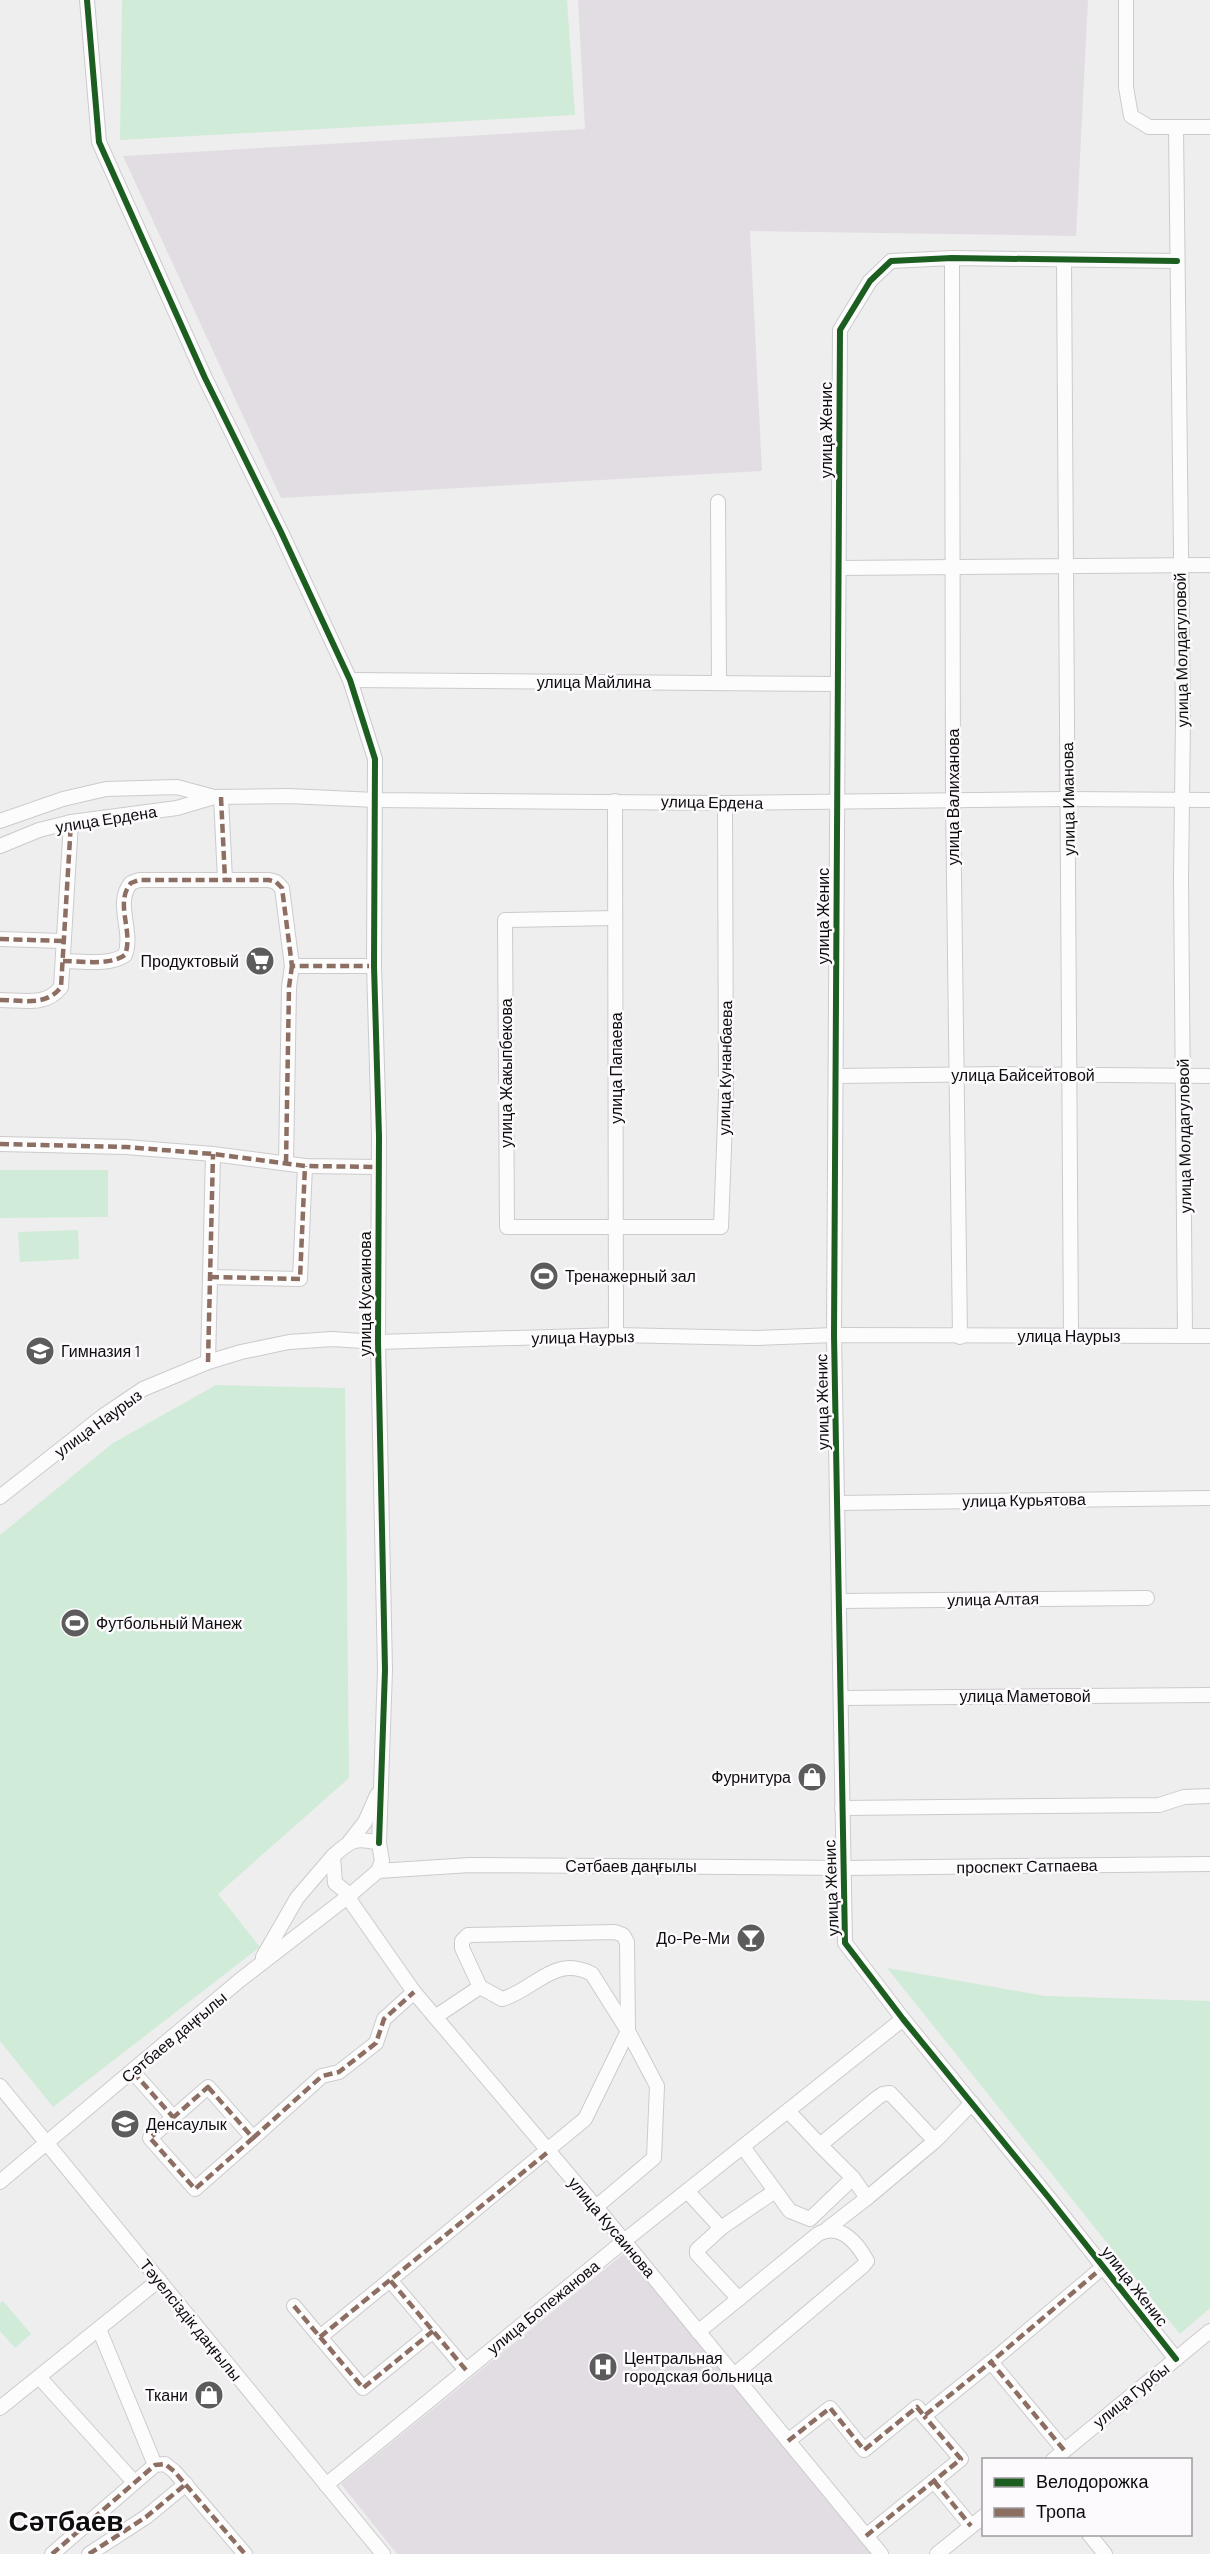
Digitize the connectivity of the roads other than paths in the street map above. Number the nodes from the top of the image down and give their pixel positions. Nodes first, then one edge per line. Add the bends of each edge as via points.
1 (87, 0) edge
2 (1126, 0) edge
3 (1210, 126) edge
4 (1176, 128) junction
5 (952, 258) junction
6 (1064, 261) junction
7 (1177, 261) junction
8 (718, 502) dead end
9 (1180, 564) junction
10 (1210, 565) edge
11 (1066, 566) junction
12 (953, 567) junction
13 (838, 568) junction
14 (350, 680) junction
15 (719, 683) junction
16 (838, 684) junction
17 (218, 797) junction
18 (1067, 799) junction
19 (376, 800) junction
20 (1182, 800) junction
21 (1210, 800) edge
22 (615, 801) junction
23 (953, 801) junction
24 (725, 803) junction
25 (837, 803) junction
26 (0, 821) edge
27 (71, 822) junction
28 (0, 846) edge
29 (225, 880) junction
30 (615, 918) junction
31 (0, 939) edge
32 (63, 941) junction
33 (63, 961) junction
34 (292, 966) junction
35 (374, 966) junction
36 (0, 1000) edge
37 (1070, 1074) junction
38 (955, 1075) junction
39 (836, 1076) junction
40 (1184, 1076) junction
41 (1210, 1076) edge
42 (0, 1144) edge
43 (213, 1154) junction
44 (286, 1163) junction
45 (305, 1166) junction
46 (379, 1167) junction
47 (616, 1227) junction
48 (210, 1277) junction
49 (616, 1335) junction
50 (834, 1335) junction
51 (1071, 1336) junction
52 (1185, 1336) junction
53 (1210, 1336) edge
54 (960, 1337) junction
55 (378, 1342) junction
56 (208, 1362) junction
57 (0, 1497) edge
58 (1210, 1498) edge
59 (837, 1503) junction
60 (1147, 1598) dead end
61 (839, 1601) junction
62 (1210, 1695) edge
63 (841, 1698) junction
64 (380, 1788) junction
65 (1210, 1796) edge
66 (842, 1808) junction
67 (350, 1841) junction
68 (380, 1846) junction
69 (333, 1856) junction
70 (1210, 1864) edge
71 (419, 1867) junction
72 (844, 1868) junction
73 (378, 1871) junction
74 (350, 1895) junction
75 (257, 1967) junction
76 (480, 1987) junction
77 (414, 1992) junction
78 (435, 2017) junction
79 (903, 2019) junction
80 (628, 2031) junction
81 (133, 2072) junction
82 (0, 2086) edge
83 (972, 2103) junction
84 (788, 2111) junction
85 (173, 2117) junction
86 (253, 2138) junction
87 (934, 2141) junction
88 (47, 2144) junction
89 (820, 2145) junction
90 (743, 2147) junction
91 (548, 2152) junction
92 (853, 2178) junction
93 (0, 2182) edge
94 (687, 2191) junction
95 (775, 2191) junction
96 (867, 2198) junction
97 (596, 2208) junction
98 (721, 2228) junction
99 (827, 2229) junction
100 (624, 2241) junction
101 (1103, 2267) junction
102 (159, 2280) junction
103 (390, 2280) junction
104 (739, 2299) junction
105 (294, 2306) dead end
106 (99, 2329) junction
107 (433, 2331) junction
108 (1210, 2331) edge
109 (698, 2332) junction
110 (320, 2337) junction
111 (1176, 2359) junction
112 (991, 2362) junction
113 (466, 2370) junction
114 (734, 2375) junction
115 (39, 2377) junction
116 (0, 2408) edge
117 (924, 2416) junction
118 (788, 2441) junction
119 (1064, 2450) junction
120 (1055, 2458) edge
121 (154, 2465) junction
122 (934, 2481) junction
123 (134, 2482) junction
124 (186, 2484) junction
125 (326, 2485) junction
126 (982, 2518) edge
127 (971, 2526) junction
128 (866, 2536) junction
129 (1090, 2536) edge
130 (56, 2553) edge
131 (89, 2554) edge
132 (245, 2554) edge
133 (383, 2554) edge
134 (881, 2554) edge
135 (937, 2554) edge
136 (1105, 2554) edge

1 - 14 street, улица Кусаинова via 99,142 205,378
2 - 4 street via 1126,87 1131,116 1149,127
3 - 4 street
4 - 7 street, улица Молдагуловой
5 - 6 street
5 - 12 street, улица Валиханова
5 - 13 street, улица Женис via 891,261 870,281 840,330
6 - 7 street
6 - 11 street, улица Иманова
7 - 9 street, улица Молдагуловой
8 - 15 street
9 - 10 street
9 - 11 street
9 - 20 street, улица Молдагуловой
11 - 12 street
11 - 18 street, улица Иманова
12 - 13 street
12 - 23 street, улица Валиханова
13 - 16 street, улица Женис
14 - 15 street, улица Майлина
14 - 19 street, улица Кусаинова via 375,759
15 - 16 street, улица Майлина
16 - 25 street, улица Женис
17 - 19 street, улица Ердена
17 - 26 street, улица Ердена via 177,787 106,789
17 - 27 street, улица Ердена via 177,808
17 - 29 street
18 - 20 street, улица Ердена
18 - 23 street, улица Ердена
18 - 37 street, улица Иманова
19 - 22 street, улица Ердена
19 - 35 street, улица Кусаинова
20 - 21 street, улица Ердена
20 - 40 street, улица Молдагуловой
22 - 24 street, улица Ердена
22 - 30 street, улица Папаева
23 - 25 street, улица Ердена
23 - 38 street, улица Валиханова
24 - 25 street, улица Ердена
24 - 47 street, улица Кунанбаева via 722,1227
25 - 39 street, улица Женис
27 - 28 street, улица Ердена
27 - 32 street
29 - 33 street via 131,883 123,897 128,940 125,955 106,961
29 - 34 street via 269,880 282,888
30 - 47 street, улица Папаева
30 - 47 street, улица Жакыпбекова via 504,922 507,1227
31 - 32 street
32 - 33 street
33 - 36 street via 61,987 50,999
34 - 35 street
34 - 44 street
35 - 46 street, улица Кусаинова
37 - 38 street, улица Байсейтовой
37 - 40 street, улица Байсейтовой
37 - 51 street, улица Иманова
38 - 39 street, улица Байсейтовой
38 - 54 street, улица Валиханова
39 - 50 street, улица Женис
40 - 41 street, улица Байсейтовой
40 - 52 street, улица Молдагуловой
42 - 43 street
43 - 44 street
43 - 48 street
44 - 45 street
45 - 46 street
45 - 48 street via 300,1279
46 - 55 street, улица Кусаинова
47 - 49 street, улица Папаева
48 - 56 street
49 - 50 street, улица Наурыз
49 - 55 street, улица Наурыз
50 - 54 street, улица Наурыз
50 - 59 street, улица Женис
51 - 52 street, улица Наурыз
51 - 54 street, улица Наурыз
52 - 53 street, улица Наурыз
55 - 56 street, улица Наурыз via 289,1342
55 - 64 street, улица Кусаинова via 385,1670
56 - 57 street, улица Наурыз via 143,1389
58 - 59 street, улица Курьятова
59 - 61 street, улица Женис
60 - 61 street, улица Алтая
61 - 63 street, улица Женис
62 - 63 street, улица Маметовой
63 - 66 street, улица Женис
64 - 67 street via 365,1822
64 - 68 street, улица Кусаинова
65 - 66 street via 1184,1797 1160,1805
66 - 72 street, улица Женис
67 - 68 street via 366,1840
67 - 69 street
68 - 71 street via 393,1858
68 - 73 street via 382,1861
69 - 74 street via 335,1883
69 - 75 street via 297,1898
70 - 72 street, проспект Сатпаева
71 - 72 street, Сәтбаев даңғылы
71 - 73 street
72 - 79 street, улица Женис via 845,1943
73 - 74 street
74 - 75 street, Сәтбаев даңғылы
74 - 77 street, улица Кусаинова via 351,1902
75 - 81 street, Сәтбаев даңғылы
76 - 78 street
76 - 80 street via 502,1999 517,1995 554,1970 583,1969 592,1974
76 - 80 street via 462,1948 468,1935 615,1932 627,1942
77 - 78 street, улица Кусаинова
77 - 86 street via 384,2019 376,2043 339,2072 322,2076
78 - 91 street, улица Кусаинова
79 - 83 street, улица Женис
79 - 84 street, улица Бопежанова
80 - 91 street via 585,2120
80 - 97 street via 657,2086 654,2158
81 - 85 street
81 - 88 street, Сәтбаев даңғылы
82 - 88 street, Тәуелсіздік даңғылы
83 - 87 street
83 - 101 street, улица Женис
84 - 89 street
84 - 90 street, улица Бопежанова
85 - 86 street via 208,2087
85 - 86 street via 150,2138 195,2189
87 - 89 street via 890,2093 877,2098
87 - 96 street
88 - 93 street, Сәтбаев даңғылы
88 - 102 street, Тәуелсіздік даңғылы
89 - 92 street
90 - 94 street, улица Бопежанова
90 - 95 street
91 - 97 street, улица Кусаинова
91 - 103 street
92 - 95 street via 810,2219 790,2211
92 - 96 street
94 - 98 street
94 - 100 street, улица Бопежанова
95 - 98 street
96 - 99 street
97 - 100 street, улица Кусаинова
98 - 104 street via 699,2246 697,2254
99 - 104 street
99 - 114 street via 837,2229 846,2236 867,2261
100 - 109 street, улица Кусаинова
100 - 113 street, улица Бопежанова
101 - 111 street, улица Женис
101 - 112 street
102 - 106 street
102 - 125 street, Тәуелсіздік даңғылы
103 - 107 street
103 - 110 street
104 - 109 street
105 - 110 street
106 - 115 street
106 - 121 street
107 - 110 street via 363,2388
107 - 113 street
108 - 111 street, улица Гурбы
109 - 114 street, улица Кусаинова
111 - 119 street, улица Гурбы
112 - 117 street
112 - 119 street
113 - 125 street, улица Бопежанова
114 - 118 street, улица Кусаинова
115 - 116 street
115 - 123 street
117 - 118 street via 917,2407 864,2450 830,2408
117 - 122 street via 961,2460
118 - 128 street, улица Кусаинова
119 - 120 street, улица Гурбы
121 - 123 street
121 - 124 street via 165,2464
122 - 127 street
122 - 128 street
123 - 130 street
124 - 131 street via 146,2517
124 - 132 street
125 - 133 street, Тәуелсіздік даңғылы
126 - 127 street
127 - 135 street
128 - 134 street, улица Кусаинова
129 - 136 street

